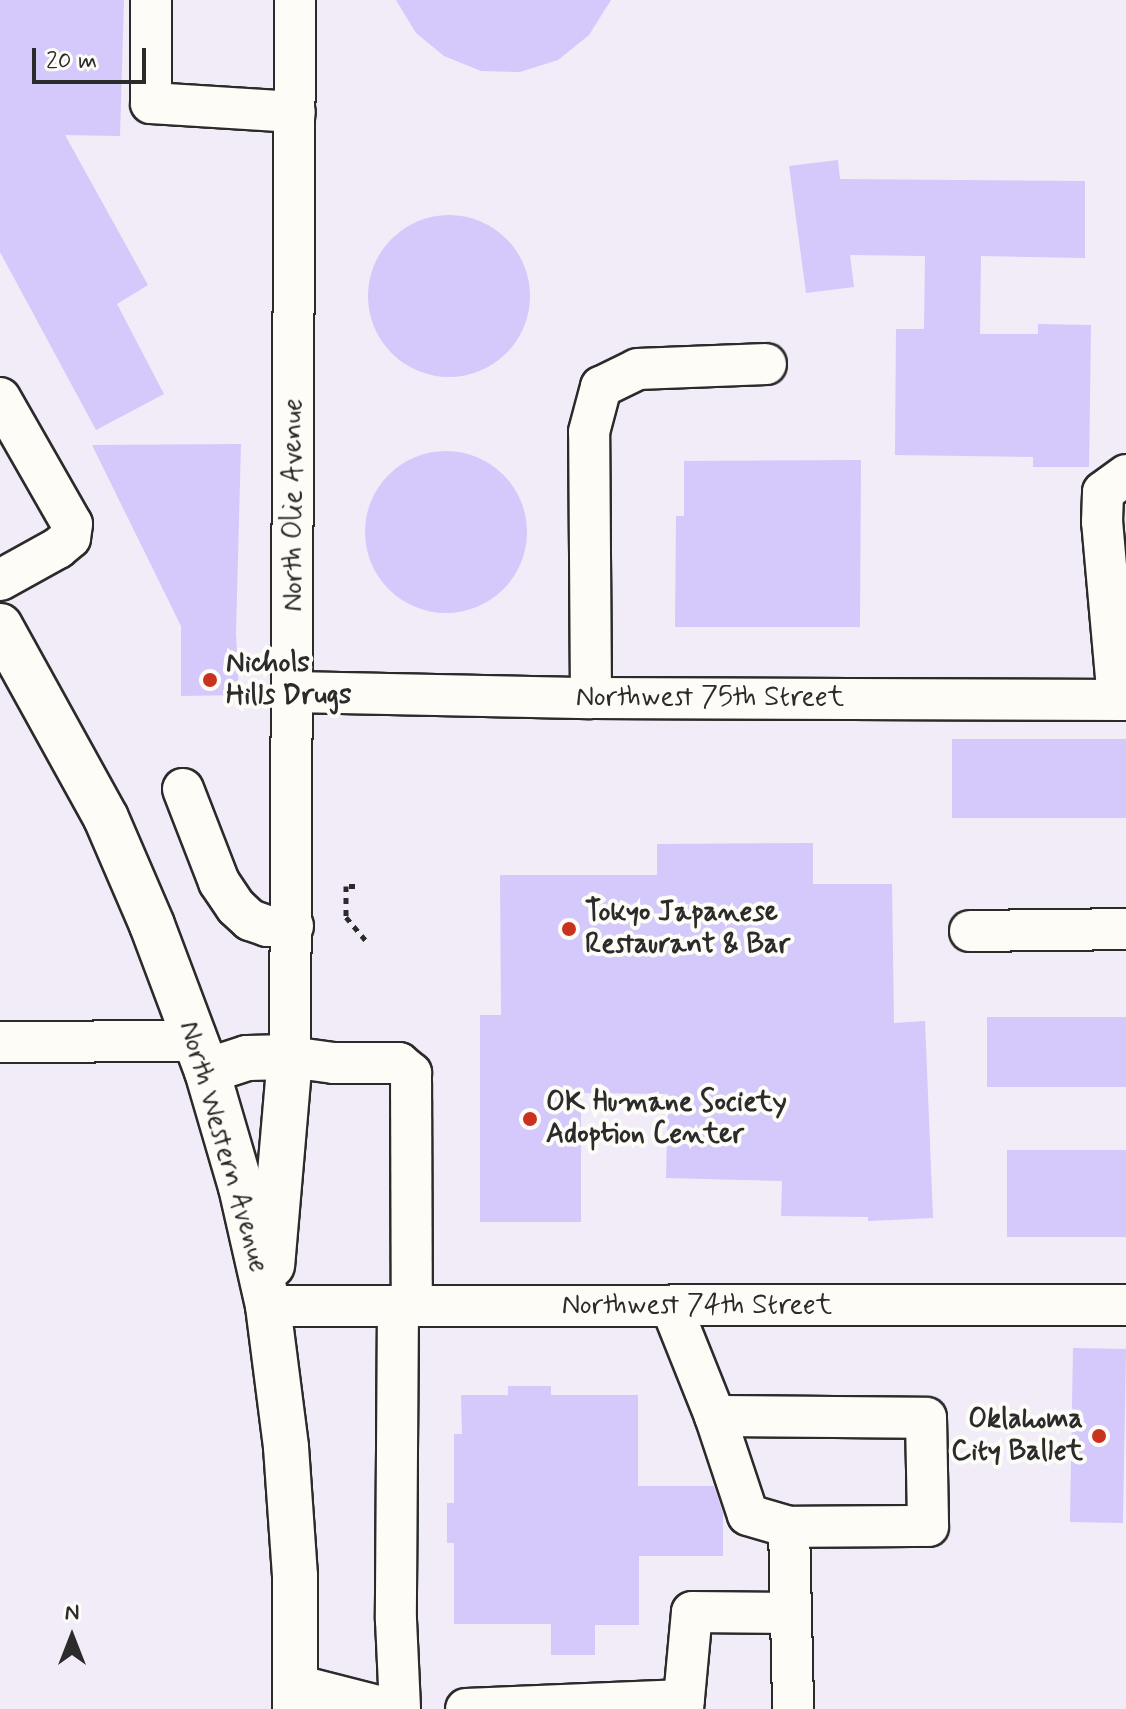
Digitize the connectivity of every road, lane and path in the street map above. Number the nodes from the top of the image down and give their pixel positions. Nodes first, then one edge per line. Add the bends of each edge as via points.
1 (151, 0) edge
2 (295, 0) edge
3 (295, 112) junction
4 (766, 364) dead end
5 (0, 400) edge
6 (1126, 475) edge
7 (0, 580) edge
8 (0, 626) edge
9 (293, 692) junction
10 (591, 698) junction
11 (1122, 700) edge
12 (183, 789) dead end
13 (355, 886) dead end
14 (293, 926) junction
15 (1126, 929) edge
16 (970, 931) dead end
17 (365, 940) dead end
18 (0, 1042) edge
19 (202, 1056) junction
20 (290, 1057) junction
21 (1126, 1305) edge
22 (268, 1306) junction
23 (671, 1306) junction
24 (405, 1307) junction
25 (715, 1416) junction
26 (789, 1527) junction
27 (791, 1613) junction
28 (295, 1697) edge
29 (683, 1705) edge
30 (389, 1709) edge
31 (400, 1709) edge
32 (466, 1709) edge
33 (793, 1709) edge

1 - 3 street via 151,103
2 - 3 street, North Olie Avenue
3 - 9 street, North Olie Avenue
4 - 10 street via 638,369 601,387 589,432
5 - 7 street via 72,524 70,538 58,548
6 - 11 street via 1103,492 1102,522
8 - 19 main road, North Western Avenue via 106,818
9 - 10 street, Northwest 75th Street
9 - 14 street, North Olie Avenue
10 - 11 street, Northwest 75th Street
12 - 14 street via 219,882 236,907 259,923
13 - 17 path via 346,886 346,917
14 - 20 street, North Olie Avenue
15 - 16 street
18 - 19 street
19 - 20 main road
19 - 22 main road, North Western Avenue via 241,1187
20 - 22 main road
20 - 24 street via 399,1063 411,1073
21 - 23 street, Northwest 74th Street
22 - 24 street, Northwest 74th Street
22 - 28 main road, North Western Avenue via 295,1576
23 - 24 street, Northwest 74th Street
23 - 25 street
24 - 31 street via 396,1620
25 - 26 street via 748,1515
25 - 26 street via 926,1418 928,1526
26 - 27 street
27 - 29 street via 692,1612
27 - 33 street
28 - 30 street
29 - 32 street

